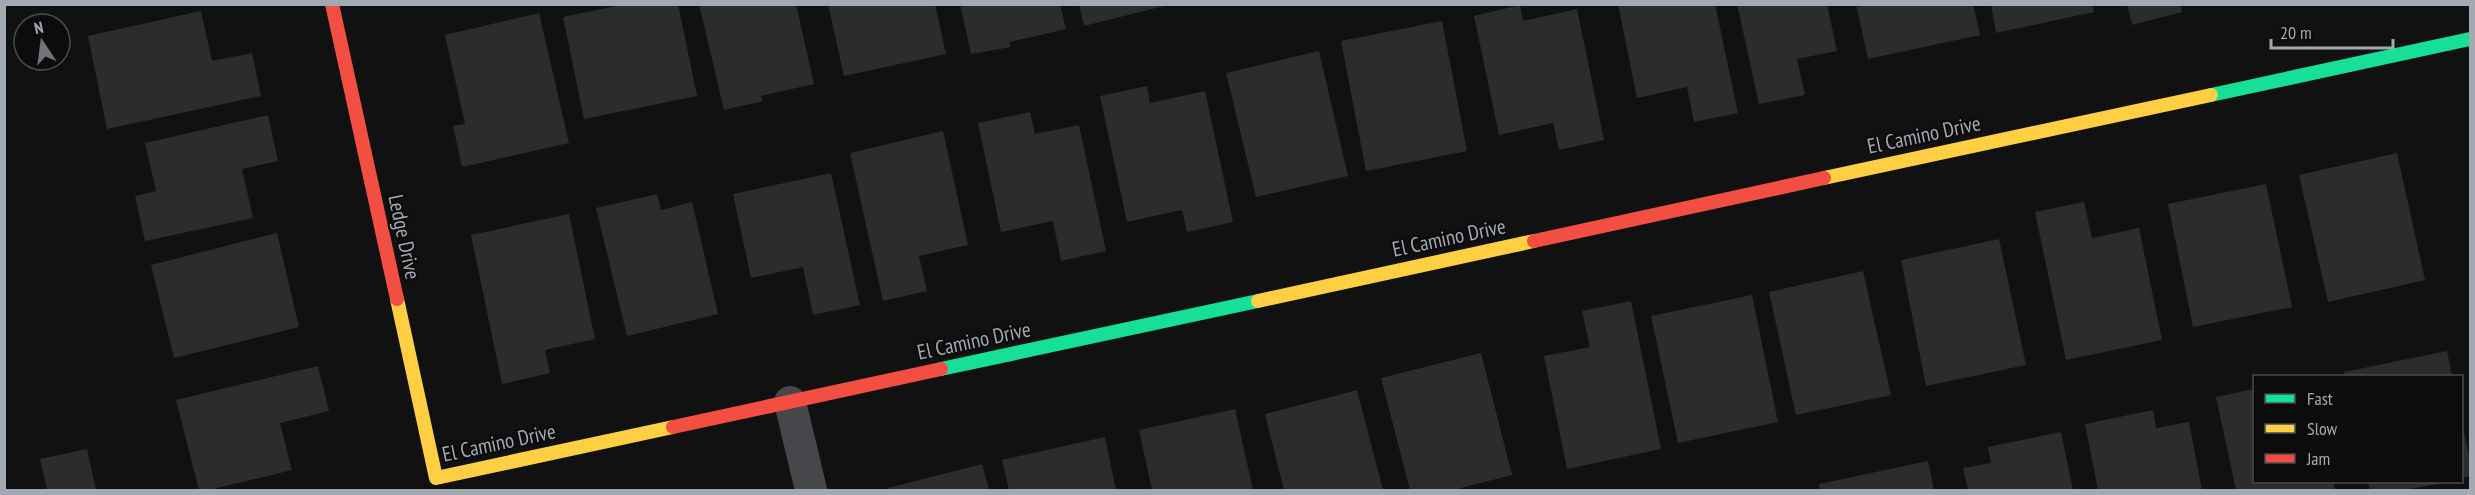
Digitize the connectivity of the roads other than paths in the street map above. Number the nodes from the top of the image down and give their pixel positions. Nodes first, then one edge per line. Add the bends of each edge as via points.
1 (332, 4) edge
2 (2470, 39) edge
3 (790, 402) junction
4 (436, 478) joint
5 (811, 490) edge

1 - 4 street, Ledge Drive
2 - 3 street, El Camino Drive
3 - 4 street, El Camino Drive
3 - 5 street

